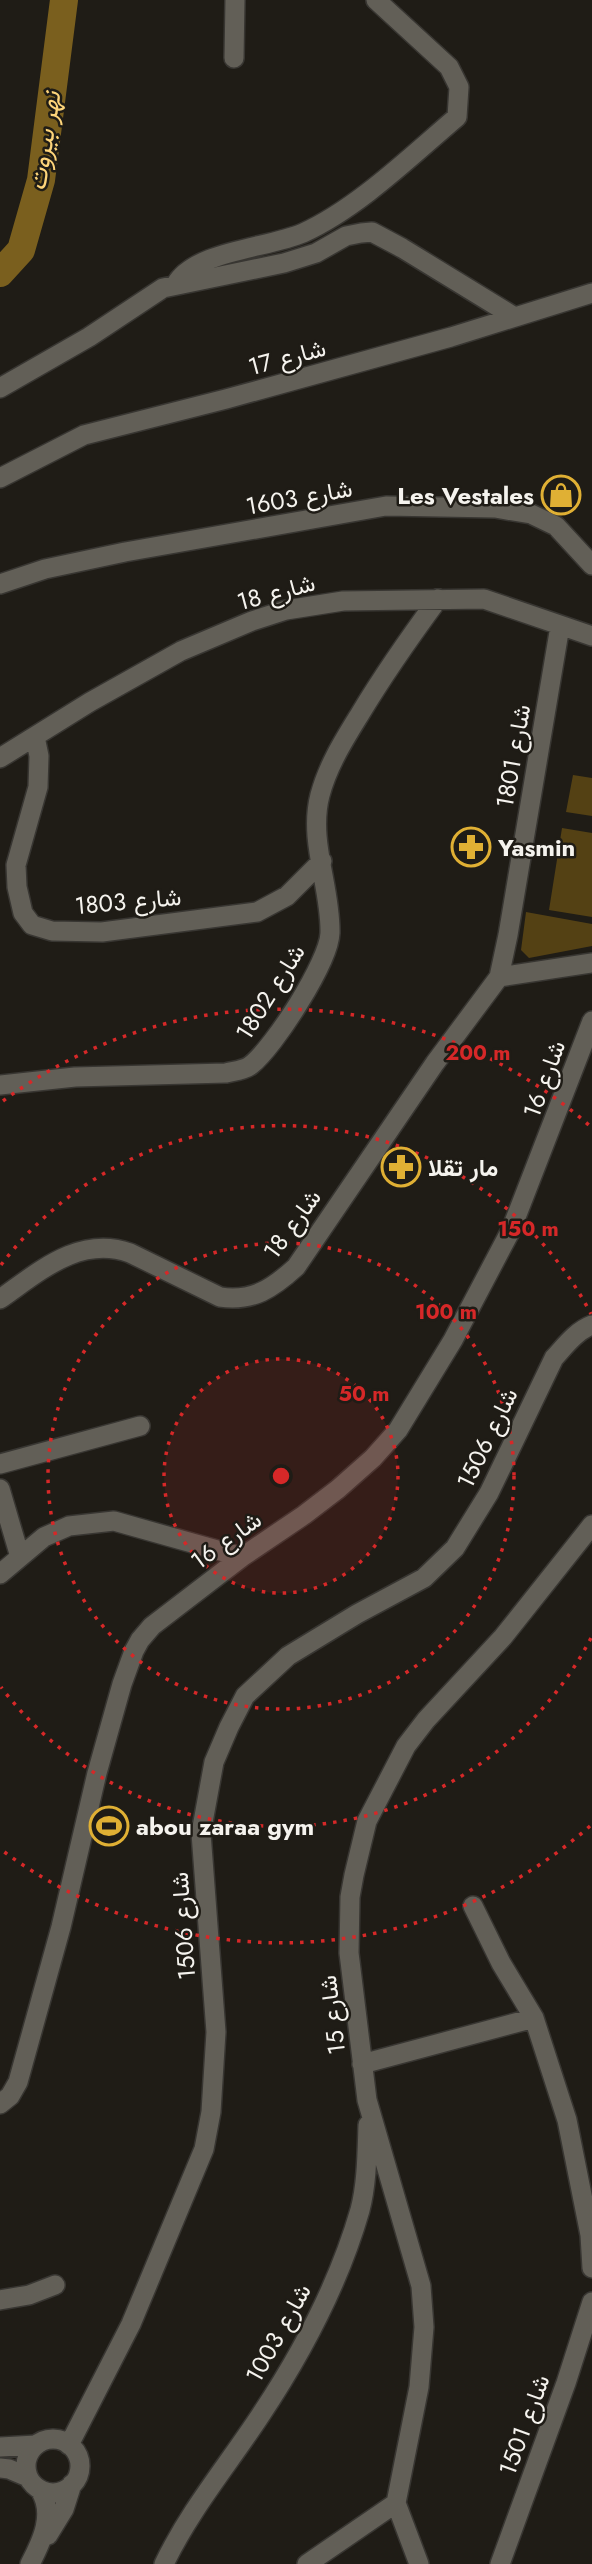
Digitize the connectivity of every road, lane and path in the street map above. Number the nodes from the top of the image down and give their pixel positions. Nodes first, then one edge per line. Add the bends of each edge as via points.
1 (235, 0) edge
2 (376, 0) edge
3 (234, 58) dead end
4 (176, 285) junction
5 (592, 293) edge
6 (513, 316) junction
7 (0, 388) edge
8 (0, 478) edge
9 (592, 565) edge
10 (0, 584) edge
11 (438, 599) junction
12 (560, 626) junction
13 (592, 636) edge
14 (35, 737) junction
15 (0, 758) edge
16 (322, 861) junction
17 (592, 963) edge
18 (499, 976) junction
19 (592, 1021) edge
20 (0, 1085) edge
21 (0, 1299) edge
22 (592, 1325) edge
23 (140, 1426) dead end
24 (0, 1464) edge
25 (0, 1489) edge
26 (592, 1525) edge
27 (242, 1557) junction
28 (20, 1558) junction
29 (0, 1574) edge
30 (473, 1906) dead end
31 (534, 2018) junction
32 (362, 2064) junction
33 (367, 2100) junction
34 (0, 2104) edge
35 (592, 2268) edge
36 (55, 2284) dead end
37 (0, 2300) edge
38 (592, 2302) edge
39 (36, 2445) junction
40 (69, 2445) junction
41 (0, 2447) edge
42 (0, 2468) edge
43 (34, 2484) junction
44 (72, 2484) junction
45 (396, 2503) junction
46 (34, 2557) edge
47 (164, 2564) edge
48 (307, 2564) edge
49 (419, 2564) edge
50 (500, 2564) edge

1 - 3 street
2 - 4 street via 449,67 459,87 457,117 331,218 301,234 223,255 189,270
4 - 6 street via 284,263 316,253 346,236 372,232
4 - 7 street via 163,288
5 - 6 street, شارع 17
6 - 8 street, شارع 17 via 84,435
9 - 10 street, شارع 1603 via 556,526 531,514 495,508 386,506 125,552
11 - 12 street, شارع 18 via 484,599
11 - 14 street, شارع 18 via 343,601 252,621 181,651
11 - 16 street, شارع 1802 via 388,668 335,755 320,798 316,834
12 - 13 street, شارع 18
12 - 18 street, شارع 1801
14 - 15 street, شارع 18
14 - 16 street, شارع 1803 via 38,787 16,865 23,913 32,925 52,931 103,932 257,912 287,896
16 - 20 street, شارع 1802 via 330,936 306,989 274,1039 249,1067 208,1075 75,1077
17 - 18 street
18 - 21 street, شارع 18 via 310,1248 276,1285 246,1298 220,1297 130,1252 87,1248 54,1261
19 - 27 street, شارع 16 via 511,1230 418,1400 373,1458 304,1516
22 - 40 street, شارع 1506 via 554,1358 489,1493 455,1548 424,1578 288,1656 245,1696 229,1727 214,1762 201,1833 215,2032 211,2112 204,2149 131,2324
23 - 24 street
25 - 28 street
26 - 32 street, شارع 15 via 503,1637 426,1720 373,1806 350,1897 349,1953
27 - 28 street via 114,1521 69,1527 44,1537
27 - 34 street, شارع 16 via 152,1626 134,1651 97,1773 18,2082
28 - 29 street
30 - 31 street
31 - 32 street
31 - 35 street via 567,2120 590,2235
32 - 33 street, شارع 15
33 - 45 street, شارع 15 via 418,2275 424,2327 419,2387
33 - 47 street, شارع 1003 via 360,2208 326,2301 293,2363 194,2508
36 - 37 street
38 - 50 street, شارع 1501
39 - 40 street via 53,2439
39 - 41 street
39 - 43 street via 27,2460
40 - 44 street via 79,2460
42 - 43 street
43 - 44 street via 57,2493
43 - 46 street via 47,2507
44 - 46 street via 60,2516
45 - 48 street
45 - 49 street

